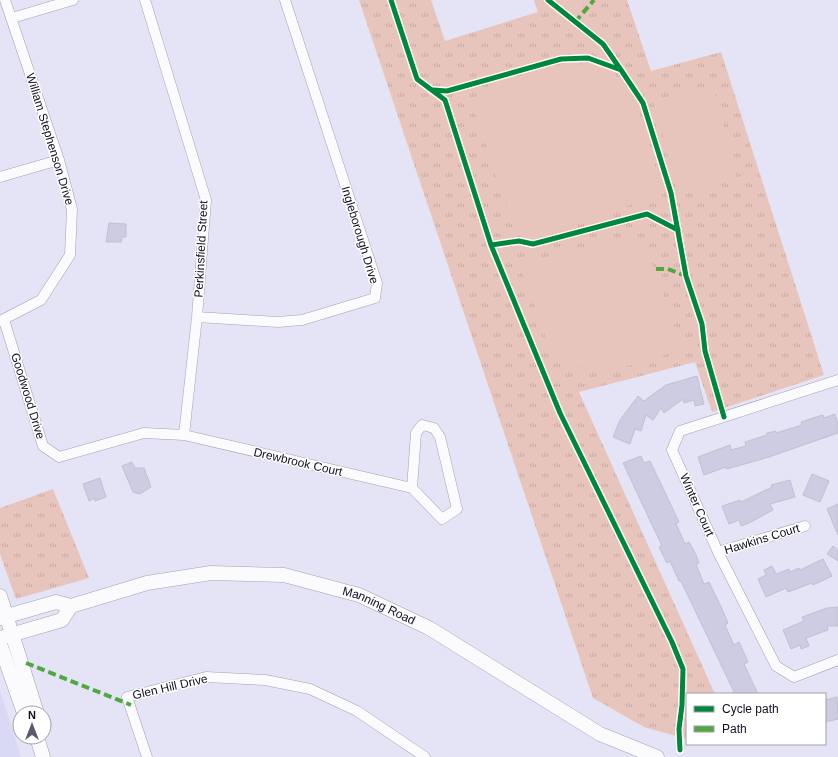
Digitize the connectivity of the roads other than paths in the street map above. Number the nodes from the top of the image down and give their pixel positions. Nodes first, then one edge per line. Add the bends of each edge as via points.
1 (5, 0) edge
2 (73, 0) edge
3 (145, 0) edge
4 (285, 0) edge
5 (12, 18) junction
6 (59, 160) junction
7 (0, 177) edge
8 (197, 317) junction
9 (2, 320) edge
10 (838, 380) edge
11 (184, 435) junction
12 (412, 488) junction
13 (805, 526) dead end
14 (718, 552) junction
15 (0, 596) edge
16 (71, 606) junction
17 (3, 617) edge
18 (6, 636) edge
19 (0, 644) edge
20 (838, 660) edge
21 (21, 705) edge
22 (34, 705) edge
23 (39, 745) edge
24 (43, 757) edge
25 (147, 757) edge
26 (425, 757) edge
27 (657, 757) edge

1 - 5 street, William Stephenson Drive
2 - 5 street
3 - 8 street, Perkinsfield Street via 206,200
4 - 8 street, Ingleborough Drive via 377,283 375,298 302,320 278,322
5 - 6 street, William Stephenson Drive
6 - 7 street
6 - 9 street, William Stephenson Drive via 72,209 70,255 40,300
8 - 11 street, Perkinsfield Street
9 - 11 street, Goodwood Drive via 43,446 59,457 144,433
10 - 14 street, Winter Court via 680,431 672,450
11 - 12 street, Drewbrook Court
12 - 12 street via 442,518 457,509 440,437 434,428 422,425 416,434
13 - 14 street, Hawkins Court
14 - 20 street, Winter Court via 776,666 794,677
15 - 17 main road
16 - 17 main road, Manning Road via 56,602
16 - 18 main road via 62,620
16 - 27 main road, Manning Road via 147,584 211,573 284,575 359,596 429,628 600,734
17 - 18 main road
18 - 22 main road
19 - 21 main road
23 - 24 main road
25 - 26 street, Glen Hill Drive via 127,697 206,677 265,680 310,688 357,711

